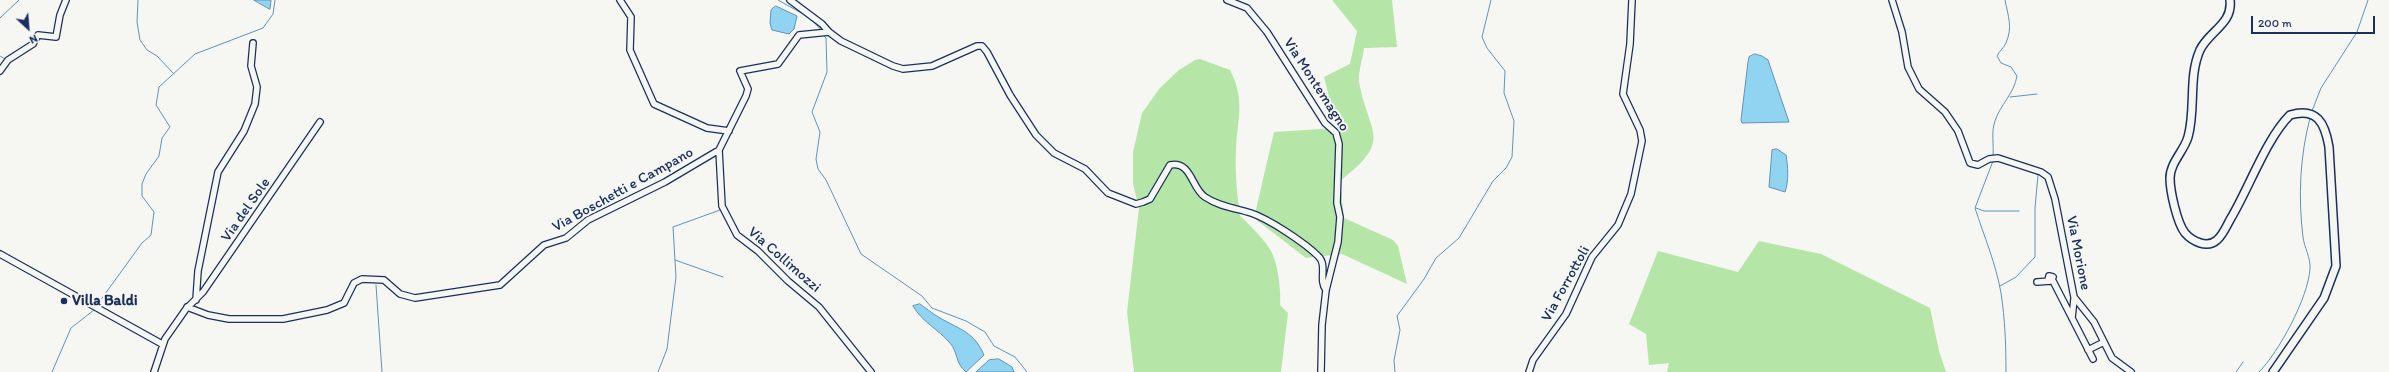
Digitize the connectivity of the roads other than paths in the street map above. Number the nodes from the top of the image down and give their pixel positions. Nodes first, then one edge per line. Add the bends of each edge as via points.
1 (66, 0) edge
2 (620, 0) edge
3 (790, 0) edge
4 (1226, 0) edge
5 (1632, 0) edge
6 (1892, 0) edge
7 (2230, 0) edge
8 (829, 32) junction
9 (253, 43) dead end
10 (0, 71) edge
11 (320, 122) dead end
12 (729, 131) junction
13 (719, 150) junction
14 (0, 254) edge
15 (2037, 282) dead end
16 (1326, 290) junction
17 (2074, 299) junction
18 (196, 300) junction
19 (187, 307) junction
20 (2072, 318) junction
21 (2104, 342) junction
22 (162, 344) junction
23 (2088, 350) junction
24 (2093, 359) dead end
25 (154, 372) edge
26 (871, 372) edge
27 (1321, 372) edge
28 (1529, 372) edge
29 (2131, 372) edge
30 (2273, 372) edge

1 - 10 street via 56,37 38,35 33,44 8,60
2 - 12 street via 631,17 630,50 654,104 708,128
3 - 8 street
4 - 16 street, Via Montemagno via 1247,8 1268,32 1325,123 1336,133 1340,144 1337,203 1340,232
5 - 28 street, Via Forrottoli via 1630,44 1623,94 1640,130 1642,141 1630,194 1618,225 1592,257 1566,314 1534,360
6 - 17 street, Via Morione via 1902,32 1908,67 1919,88 1945,112 1958,131 1970,163 1978,164 1992,158 2041,172 2048,177 2055,199
7 - 30 main road via 2228,17 2204,44 2198,57 2188,136 2171,169 2171,186 2177,216 2184,231 2201,244 2217,240 2240,203 2269,146 2290,115 2302,113 2318,118 2325,129 2329,147 2336,266 2324,298
8 - 12 street via 799,35 778,64 740,71 748,89
8 - 16 street via 841,41 903,69 932,66 982,46 1036,135 1054,153 1085,169 1108,193 1136,204 1143,202 1150,199 1170,165 1183,167 1189,171 1205,197 1277,226 1318,256 1322,264 1322,285
9 - 18 street via 251,66 257,87 255,104 244,131 218,172 197,276
11 - 18 street, Via del Sole
12 - 13 street
13 - 19 street, Via Boschetti e Campano via 665,182 588,220 566,238 544,245 500,285 415,298 400,294 384,280 362,279 354,283 344,303 327,310 283,319 229,319
13 - 26 street, Via Collimozzi via 722,206 737,235 818,307
14 - 22 street
15 - 20 street via 2051,280
16 - 27 street, Via Montemagno
17 - 20 street
17 - 21 street, Via Morione via 2094,322
18 - 19 street, Via del Sole
19 - 22 street
20 - 23 street
21 - 23 street
21 - 29 street, Via Morione via 2113,360
22 - 25 street
23 - 24 street

